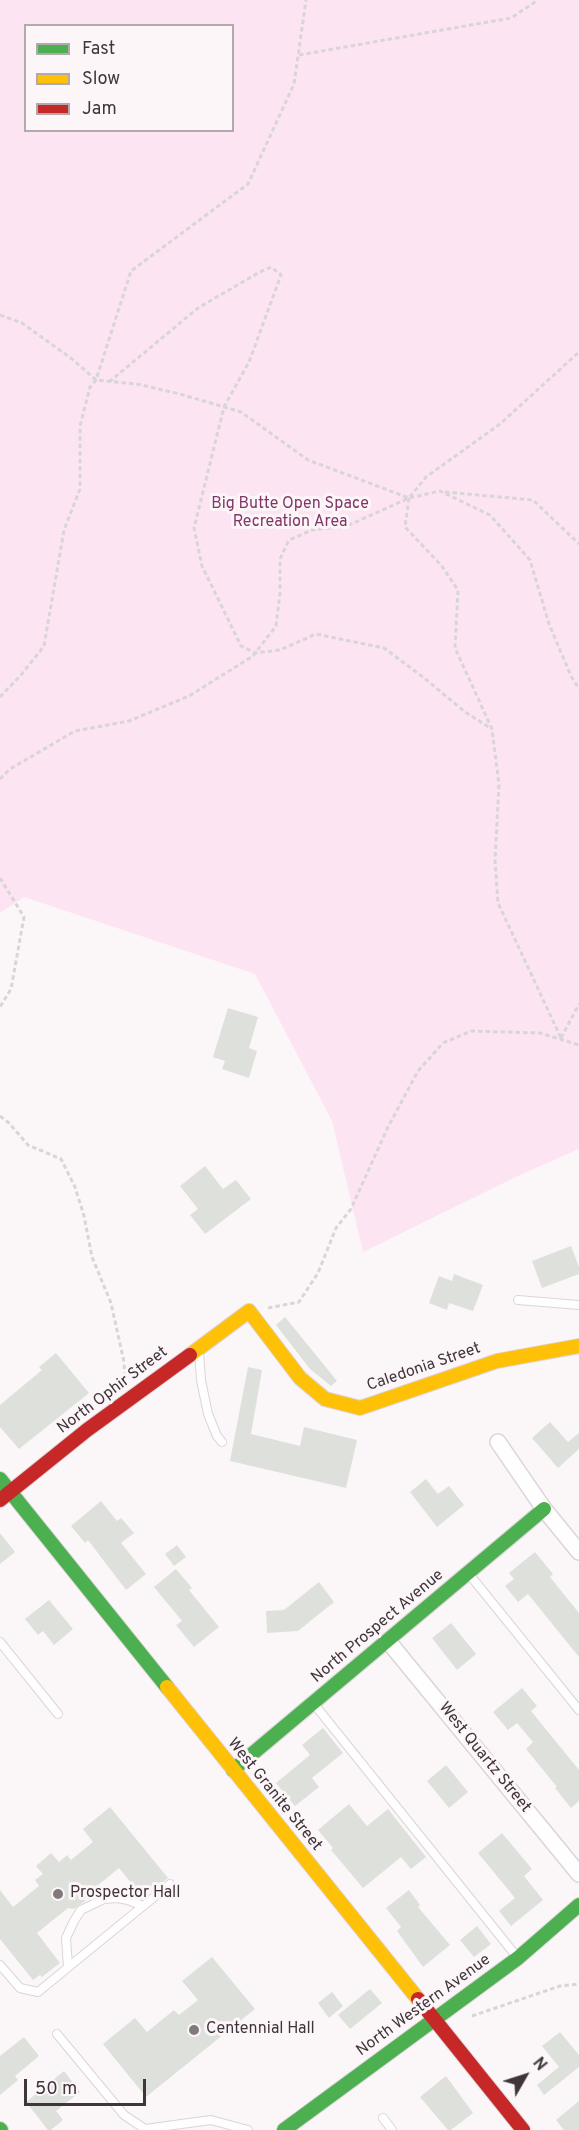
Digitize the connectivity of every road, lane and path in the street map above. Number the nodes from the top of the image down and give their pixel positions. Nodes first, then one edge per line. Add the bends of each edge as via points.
1 (306, 0) edge
2 (538, 0) edge
3 (298, 55) junction
4 (0, 315) edge
5 (579, 352) edge
6 (96, 380) junction
7 (110, 382) junction
8 (224, 407) junction
9 (441, 491) junction
10 (410, 498) junction
11 (579, 544) edge
12 (255, 653) junction
13 (579, 689) edge
14 (0, 697) edge
15 (492, 729) junction
16 (0, 779) edge
17 (0, 879) edge
18 (579, 1004) edge
19 (0, 1007) edge
20 (561, 1038) junction
21 (579, 1045) edge
22 (0, 1116) edge
23 (518, 1300) dead end
24 (579, 1305) edge
25 (249, 1311) junction
26 (579, 1346) edge
27 (199, 1348) junction
28 (127, 1401) junction
29 (222, 1442) dead end
30 (498, 1442) dead end
31 (0, 1479) edge
32 (5, 1496) edge
33 (543, 1509) junction
34 (579, 1552) edge
35 (468, 1573) junction
36 (388, 1641) junction
37 (0, 1642) edge
38 (313, 1703) junction
39 (579, 1710) edge
40 (58, 1714) dead end
41 (233, 1770) junction
42 (579, 1874) edge
43 (170, 1884) dead end
44 (579, 1905) edge
45 (143, 1906) junction
46 (518, 1958) junction
47 (0, 1965) edge
48 (68, 1967) junction
49 (579, 1984) edge
50 (470, 2017) dead end
51 (434, 2020) junction
52 (57, 2034) dead end
53 (383, 2118) dead end
54 (248, 2130) edge
55 (284, 2130) edge
56 (392, 2130) edge
57 (523, 2130) edge

1 - 3 path
2 - 3 path via 511,18
3 - 6 path via 294,84 248,184 131,271
4 - 6 path via 22,323
5 - 10 path via 500,424 426,477
6 - 7 path
6 - 14 path via 90,387 80,426 80,489 64,530 44,646
7 - 8 path via 159,389
7 - 8 path via 198,308 272,267 280,274 265,323 249,363
8 - 10 path via 241,412 308,460
8 - 12 path via 194,528 202,566 241,646
9 - 10 path
9 - 11 path via 533,500
9 - 13 path via 490,515 530,560 549,624
10 - 12 path via 347,526 312,530 289,540 280,559 276,626
10 - 15 path via 405,527 441,565 458,590 455,648
12 - 15 path via 280,650 316,634 384,648
12 - 16 path via 189,696 129,721 75,731 10,769
15 - 20 path via 499,785 495,861 498,903
17 - 19 path via 24,917 11,989
18 - 20 path
20 - 21 path
20 - 25 path via 540,1033 471,1031 443,1043 418,1071 351,1209 336,1228 318,1273 299,1302
22 - 28 path via 28,1146 61,1159 75,1187 92,1257 111,1303 124,1362
23 - 24 lane
25 - 26 street, Caledonia Street via 300,1378 326,1399 360,1408 497,1361
25 - 27 street, North Ophir Street
27 - 28 street, North Ophir Street
27 - 29 lane via 208,1414
28 - 32 street, North Ophir Street
30 - 33 street
31 - 32 street, West Granite Street
32 - 41 street, West Granite Street
33 - 34 street
33 - 35 street, North Prospect Avenue
35 - 36 street, North Prospect Avenue
35 - 39 lane
36 - 38 street, North Prospect Avenue
36 - 42 street, West Quartz Street
37 - 40 lane
38 - 41 street, North Prospect Avenue
38 - 46 lane
41 - 51 street, West Granite Street
43 - 45 lane
44 - 46 street, North Western Avenue
45 - 48 lane
45 - 48 lane via 117,1898 104,1899 81,1910 66,1938
46 - 51 street, North Western Avenue
47 - 48 lane via 20,1988 38,1992
49 - 50 path via 560,1986
51 - 55 street, North Western Avenue
51 - 57 street, West Granite Street
52 - 54 lane via 124,2115 145,2129 212,2120
53 - 56 lane

